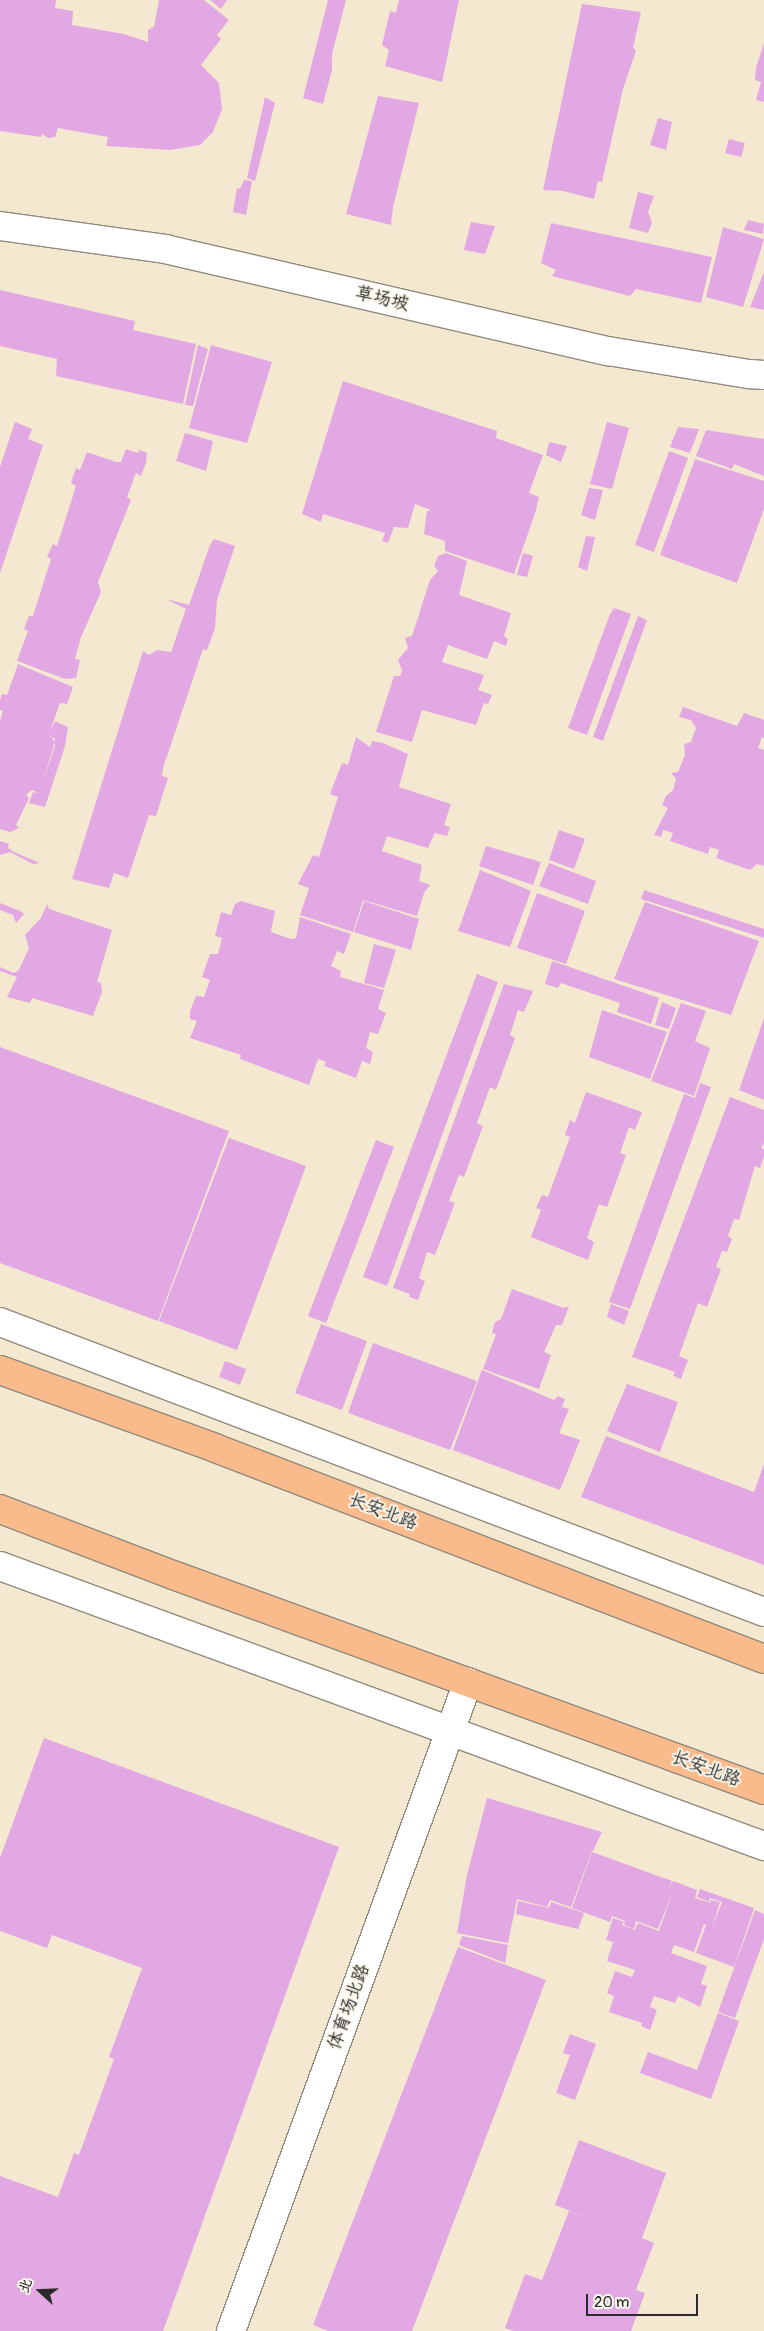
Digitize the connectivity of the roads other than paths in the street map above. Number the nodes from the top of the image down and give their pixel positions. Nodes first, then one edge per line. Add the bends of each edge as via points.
1 (0, 226) edge
2 (764, 375) edge
3 (0, 1322) edge
4 (0, 1370) edge
5 (0, 1508) edge
6 (0, 1566) edge
7 (764, 1612) edge
8 (764, 1659) edge
9 (468, 1682) junction
10 (450, 1732) junction
11 (764, 1790) edge
12 (764, 1846) edge
13 (231, 2331) edge

1 - 2 street, 草场坡 via 164,249 608,351
3 - 7 street
4 - 8 main road, 长安北路 via 225,1452
5 - 9 main road, 长安北路 via 173,1575
6 - 10 street
9 - 10 street, 体育场北路
9 - 11 main road, 长安北路
10 - 12 street
10 - 13 street, 体育场北路

